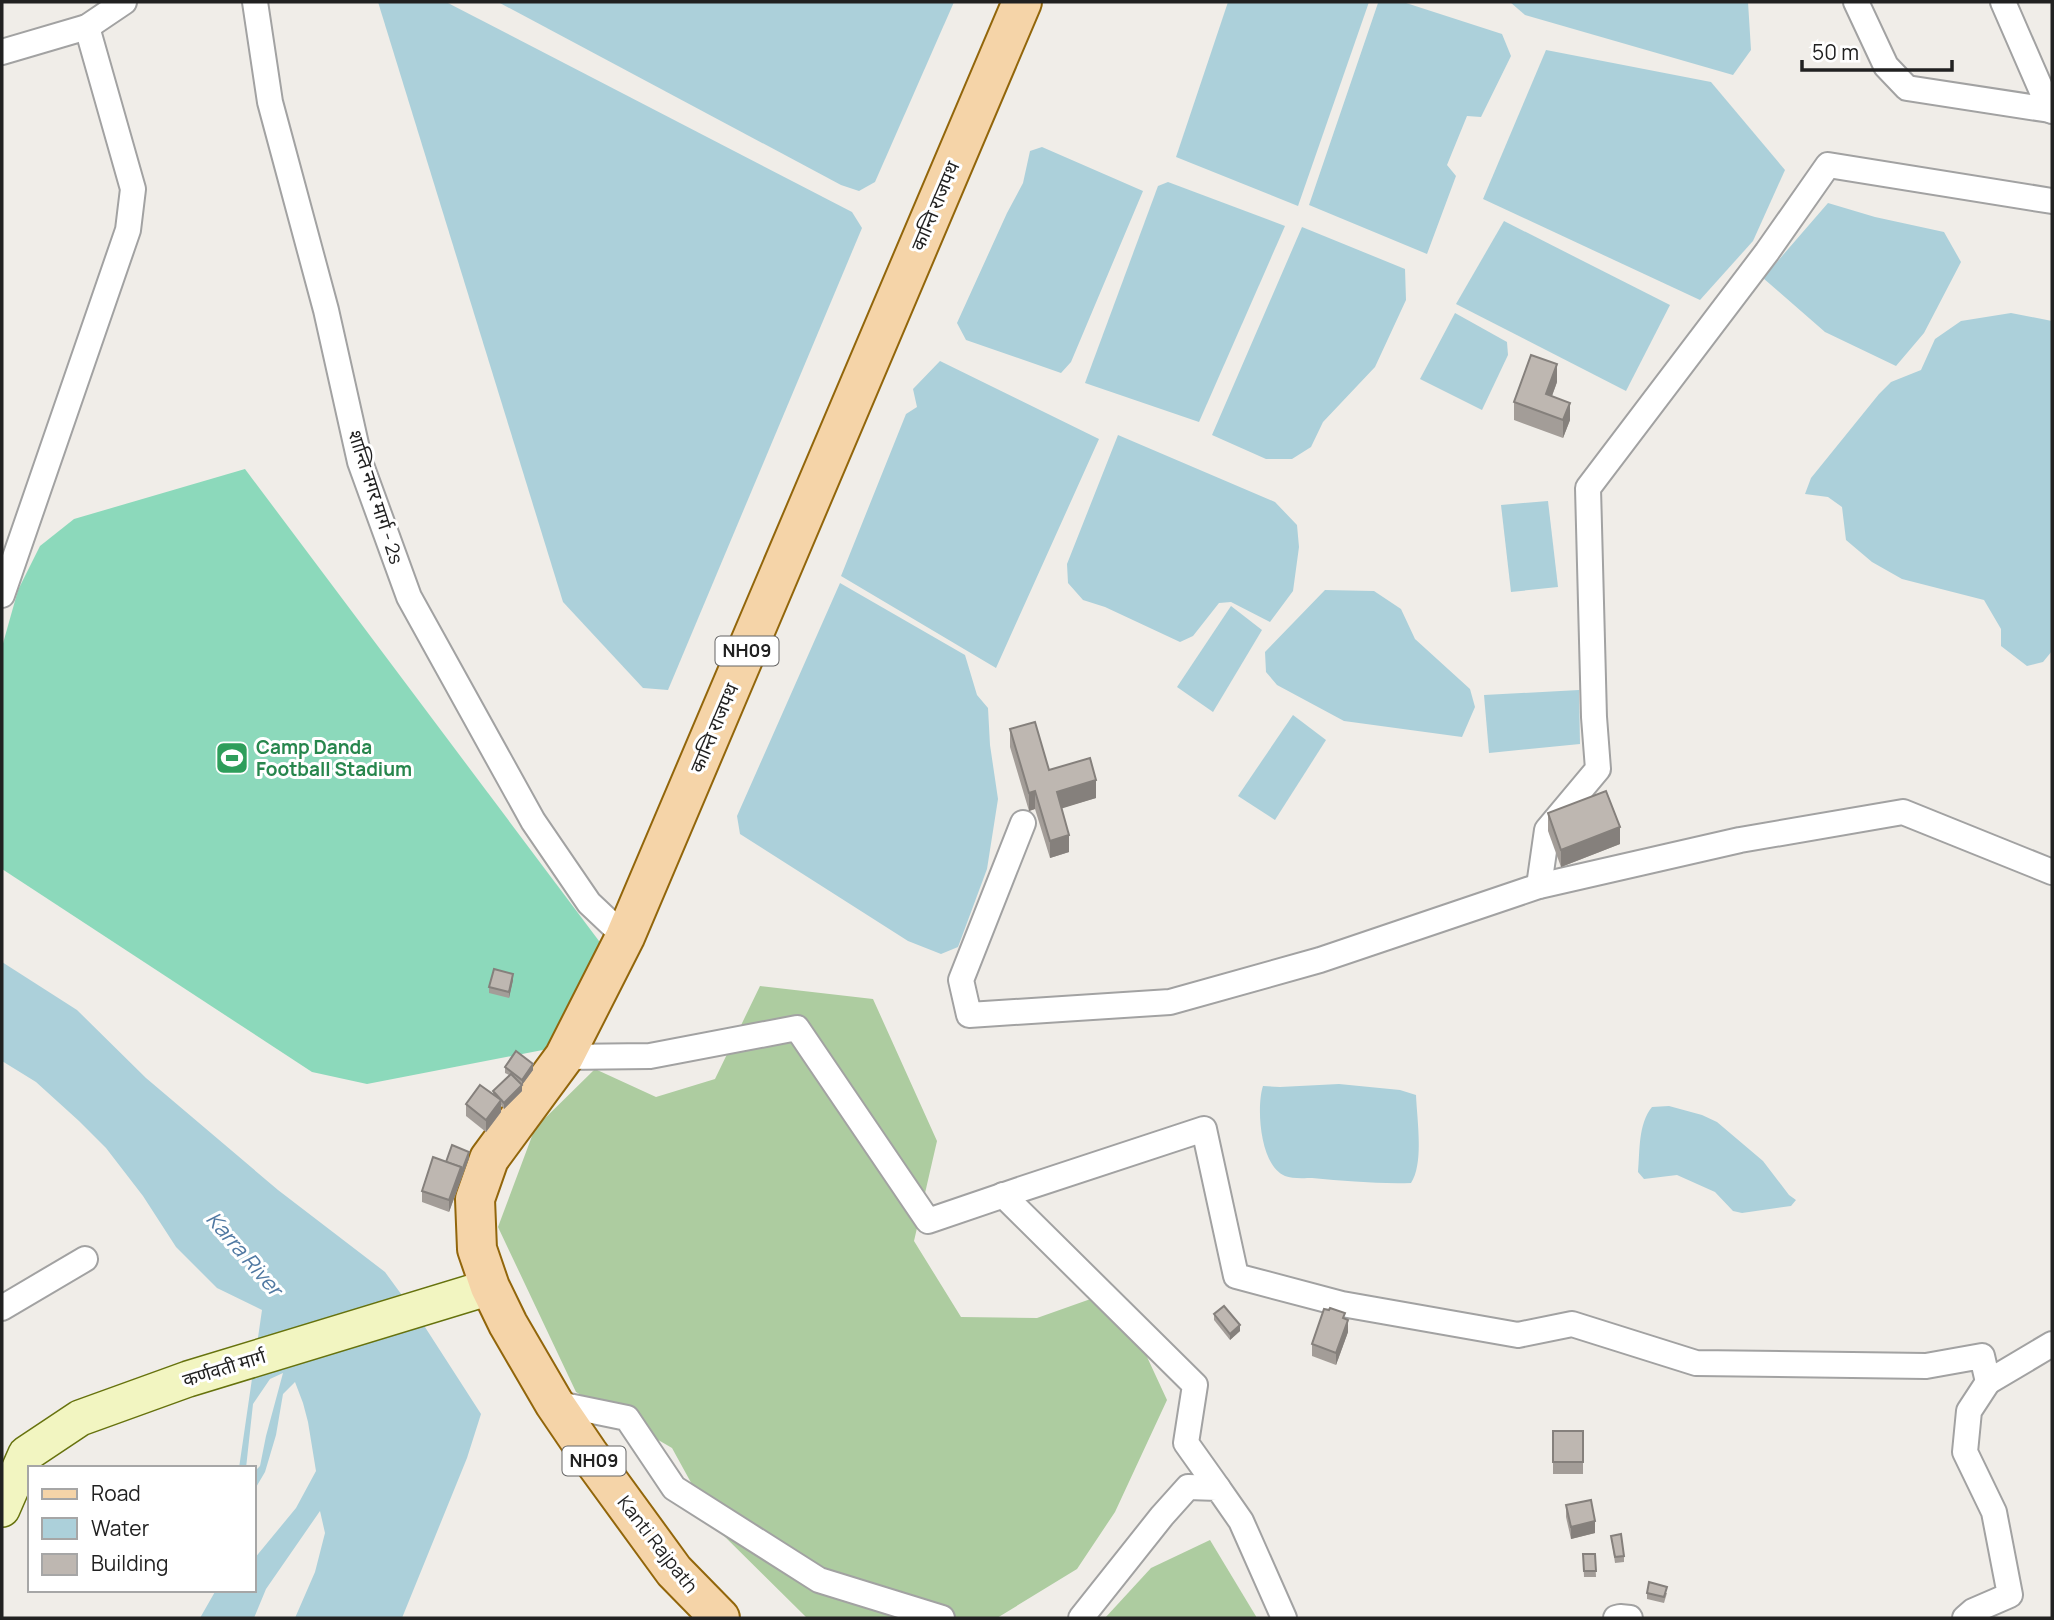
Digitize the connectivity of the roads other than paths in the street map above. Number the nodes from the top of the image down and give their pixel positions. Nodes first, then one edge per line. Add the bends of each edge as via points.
1 (122, 2) edge
2 (255, 2) edge
3 (1022, 2) edge
4 (1856, 2) edge
5 (2003, 2) edge
6 (87, 27) junction
7 (2, 52) edge
8 (2051, 110) edge
9 (2052, 201) edge
10 (2, 595) edge
11 (1023, 823) dead end
12 (2052, 872) edge
13 (1539, 886) junction
14 (625, 937) junction
15 (564, 1057) junction
16 (1003, 1195) junction
17 (85, 1259) dead end
18 (490, 1287) junction
19 (2, 1308) edge
20 (2052, 1344) edge
21 (1988, 1382) junction
22 (554, 1403) junction
23 (1219, 1488) junction
24 (2, 1509) edge
25 (720, 1618) edge
26 (942, 1618) edge
27 (1081, 1618) edge
28 (1284, 1618) edge
29 (1616, 1618) edge
30 (1630, 1618) edge
31 (1965, 1618) edge

1 - 6 street
2 - 14 street, शान्ति नगर मार्ग - 2s via 270,102 326,310 360,462 409,597 533,821 589,903
3 - 14 main road, कान्ति राजपथ / NH09
4 - 8 street via 1886,65 1908,88
5 - 8 street
6 - 7 street
6 - 10 street via 133,189 128,230
9 - 13 street via 1828,165 1588,488 1598,769 1547,830
11 - 13 street via 961,980 969,1015 1170,1002 1320,960
12 - 13 street via 1903,812 1740,840
14 - 15 main road, कान्ति राजपथ / NH09
15 - 16 street via 650,1056 797,1028 928,1221
15 - 18 main road, कान्ति राजपथ / NH09 via 489,1159 475,1199 477,1249
16 - 21 street via 1204,1129 1236,1276 1342,1304 1518,1335 1572,1324 1696,1363 1926,1366 1982,1356
16 - 23 street via 1195,1385 1186,1443
17 - 19 street
18 - 22 main road, Kanti Rajpath / NH09
18 - 24 main road, कर्णवती मार्ग via 188,1379 80,1418 26,1454
20 - 21 street
21 - 31 street via 1969,1411 1965,1452 1994,1512 2010,1595
22 - 25 main road, Kanti Rajpath / NH09 via 674,1571
22 - 26 street via 627,1418 674,1488 819,1580
23 - 27 street via 1188,1487
23 - 28 street via 1241,1521
29 - 30 street

